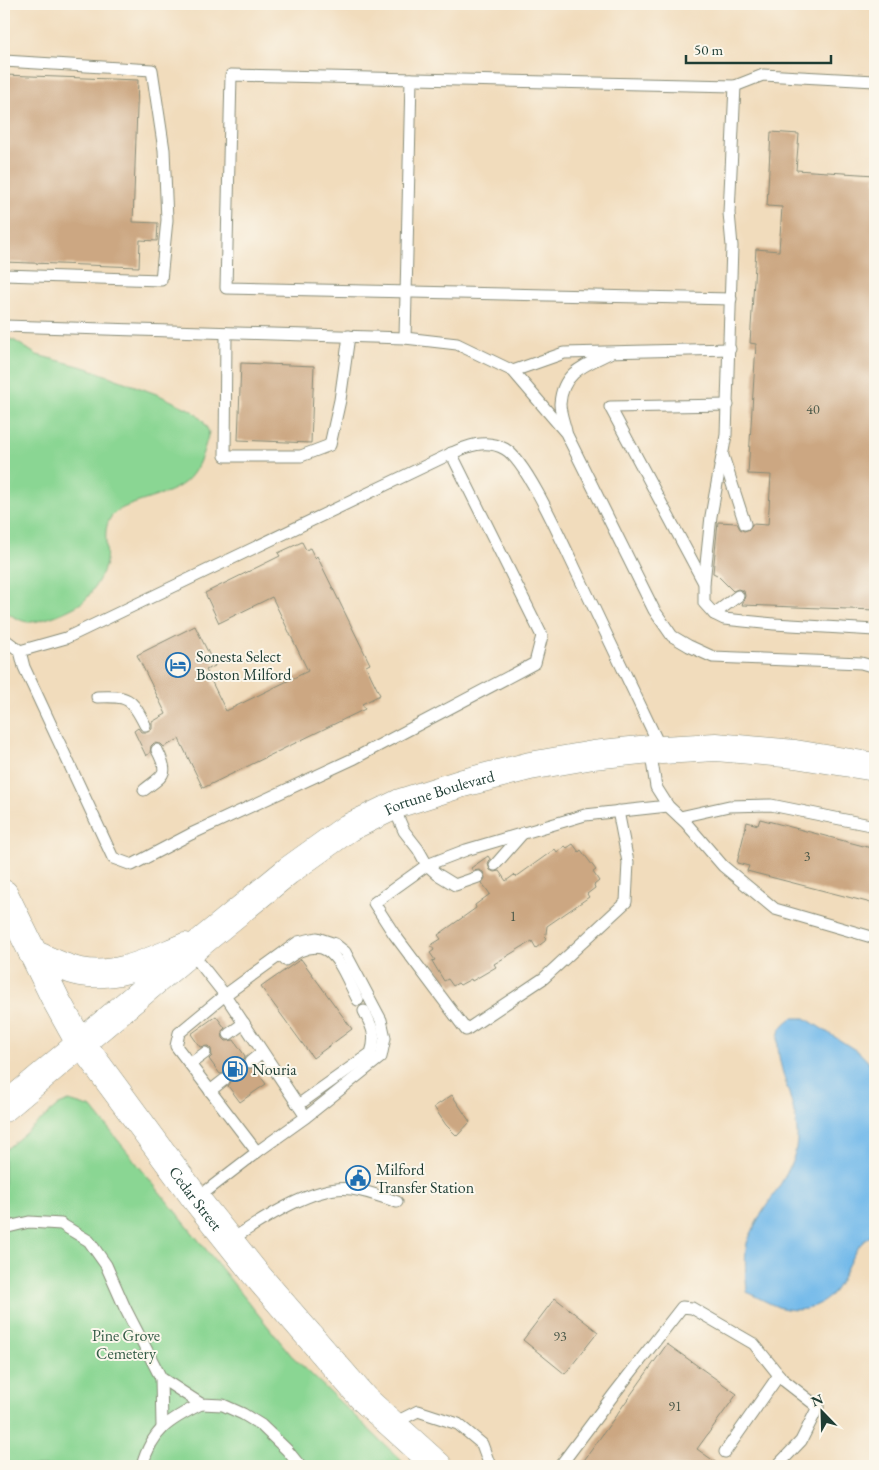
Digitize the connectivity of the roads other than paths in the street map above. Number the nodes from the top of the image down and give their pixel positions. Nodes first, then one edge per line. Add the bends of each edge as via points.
1 (4, 61) edge
2 (412, 79) junction
3 (875, 81) edge
4 (734, 86) junction
5 (4, 275) edge
6 (406, 292) junction
7 (731, 299) junction
8 (4, 326) edge
9 (226, 333) junction
10 (349, 336) junction
11 (405, 338) junction
12 (730, 349) junction
13 (614, 352) junction
14 (513, 371) junction
15 (728, 405) junction
16 (566, 433) junction
17 (451, 453) junction
18 (723, 455) junction
19 (745, 524) dead end
20 (704, 583) junction
21 (738, 596) dead end
22 (714, 614) junction
23 (875, 630) edge
24 (6, 639) edge
25 (20, 650) junction
26 (875, 667) edge
27 (97, 697) dead end
28 (145, 725) dead end
29 (656, 749) junction
30 (157, 750) dead end
31 (875, 767) edge
32 (144, 790) dead end
33 (393, 806) junction
34 (668, 806) junction
35 (618, 811) junction
36 (680, 817) junction
37 (875, 826) edge
38 (523, 833) junction
39 (427, 865) junction
40 (495, 865) dead end
41 (478, 877) dead end
42 (4, 894) edge
43 (875, 938) edge
44 (198, 945) junction
45 (33, 954) junction
46 (236, 986) junction
47 (225, 995) junction
48 (358, 1000) dead end
49 (364, 1011) dead end
50 (244, 1023) junction
51 (230, 1034) dead end
52 (82, 1044) junction
53 (262, 1052) junction
54 (205, 1053) dead end
55 (250, 1062) dead end
56 (190, 1064) junction
57 (224, 1080) dead end
58 (210, 1091) junction
59 (298, 1105) junction
60 (4, 1108) edge
61 (306, 1117) junction
62 (257, 1152) junction
63 (196, 1200) junction
64 (396, 1202) dead end
65 (4, 1228) edge
66 (229, 1241) junction
67 (779, 1375) junction
68 (161, 1378) junction
69 (201, 1404) junction
70 (392, 1424) junction
71 (162, 1427) junction
72 (726, 1452) dead end
73 (142, 1466) edge
74 (300, 1466) edge
75 (438, 1466) edge
76 (490, 1466) edge
77 (560, 1466) edge
78 (777, 1466) edge

1 - 5 lane via 152,70 164,150 167,220 160,280
2 - 4 lane
2 - 6 lane
2 - 6 lane via 231,75 226,288
3 - 4 lane via 763,74
4 - 7 lane via 729,213
6 - 7 lane
6 - 11 lane
7 - 12 lane
8 - 9 lane
9 - 10 lane
9 - 10 lane via 225,456 302,456 330,445
10 - 11 lane
11 - 14 lane via 457,344
12 - 13 lane
12 - 15 lane
13 - 14 lane via 564,353
13 - 16 lane via 579,368 566,380 560,404
14 - 16 lane
15 - 18 lane
15 - 20 lane via 610,407
16 - 26 lane via 654,610 672,636 713,657 861,663
17 - 25 lane via 66,638
17 - 25 lane via 542,636 535,664 354,758 132,865 112,858 24,667
17 - 29 lane via 491,443 517,459 545,506
18 - 19 lane
18 - 20 lane via 711,516
20 - 22 lane via 704,603
21 - 22 lane
22 - 23 lane via 724,619 774,624
24 - 25 lane
27 - 28 lane via 127,699
29 - 31 main road, Fortune Boulevard via 726,748 795,754
29 - 33 main road, Fortune Boulevard via 594,754 530,766 444,788
29 - 34 lane via 656,786
30 - 32 lane via 165,770
33 - 39 lane via 404,831
33 - 44 main road, Fortune Boulevard via 334,837
34 - 35 lane
34 - 36 lane
35 - 38 lane via 585,815
35 - 39 lane via 628,862 626,902 544,978 466,1030 374,903
36 - 37 lane via 729,806 772,805
36 - 43 lane via 723,866 775,909
38 - 39 lane
38 - 40 lane
39 - 41 lane via 455,885
42 - 45 main road, Cedar Street
44 - 45 main road via 112,973 80,972
44 - 47 lane
44 - 52 main road, Fortune Boulevard
45 - 52 main road, Cedar Street
46 - 47 lane
46 - 48 lane via 255,982 307,948 324,948 333,953
46 - 61 lane via 298,942 317,938 335,944 345,952 381,1020 385,1038 381,1057
47 - 50 lane
47 - 56 lane via 179,1033 176,1046
49 - 59 lane via 373,1030 371,1053
50 - 51 lane
50 - 53 lane
52 - 60 main road, Fortune Boulevard
52 - 63 main road, Cedar Street
53 - 55 lane
53 - 59 lane
54 - 56 lane
56 - 58 lane
57 - 58 lane
58 - 62 lane
59 - 61 lane
61 - 62 lane
62 - 63 lane
63 - 66 main road, Cedar Street
64 - 66 lane via 351,1188 323,1190
65 - 68 lane via 29,1222 61,1224 89,1240 106,1264
66 - 70 main road, Cedar Street via 282,1306 364,1398
67 - 72 lane
67 - 77 lane via 754,1344 692,1308 682,1308
67 - 78 lane via 818,1407 801,1441
68 - 69 lane
68 - 71 lane
69 - 71 lane
69 - 74 lane via 223,1405 261,1425
70 - 75 main road, Cedar Street
70 - 76 lane via 418,1411 458,1424 482,1444
71 - 73 lane via 146,1451

